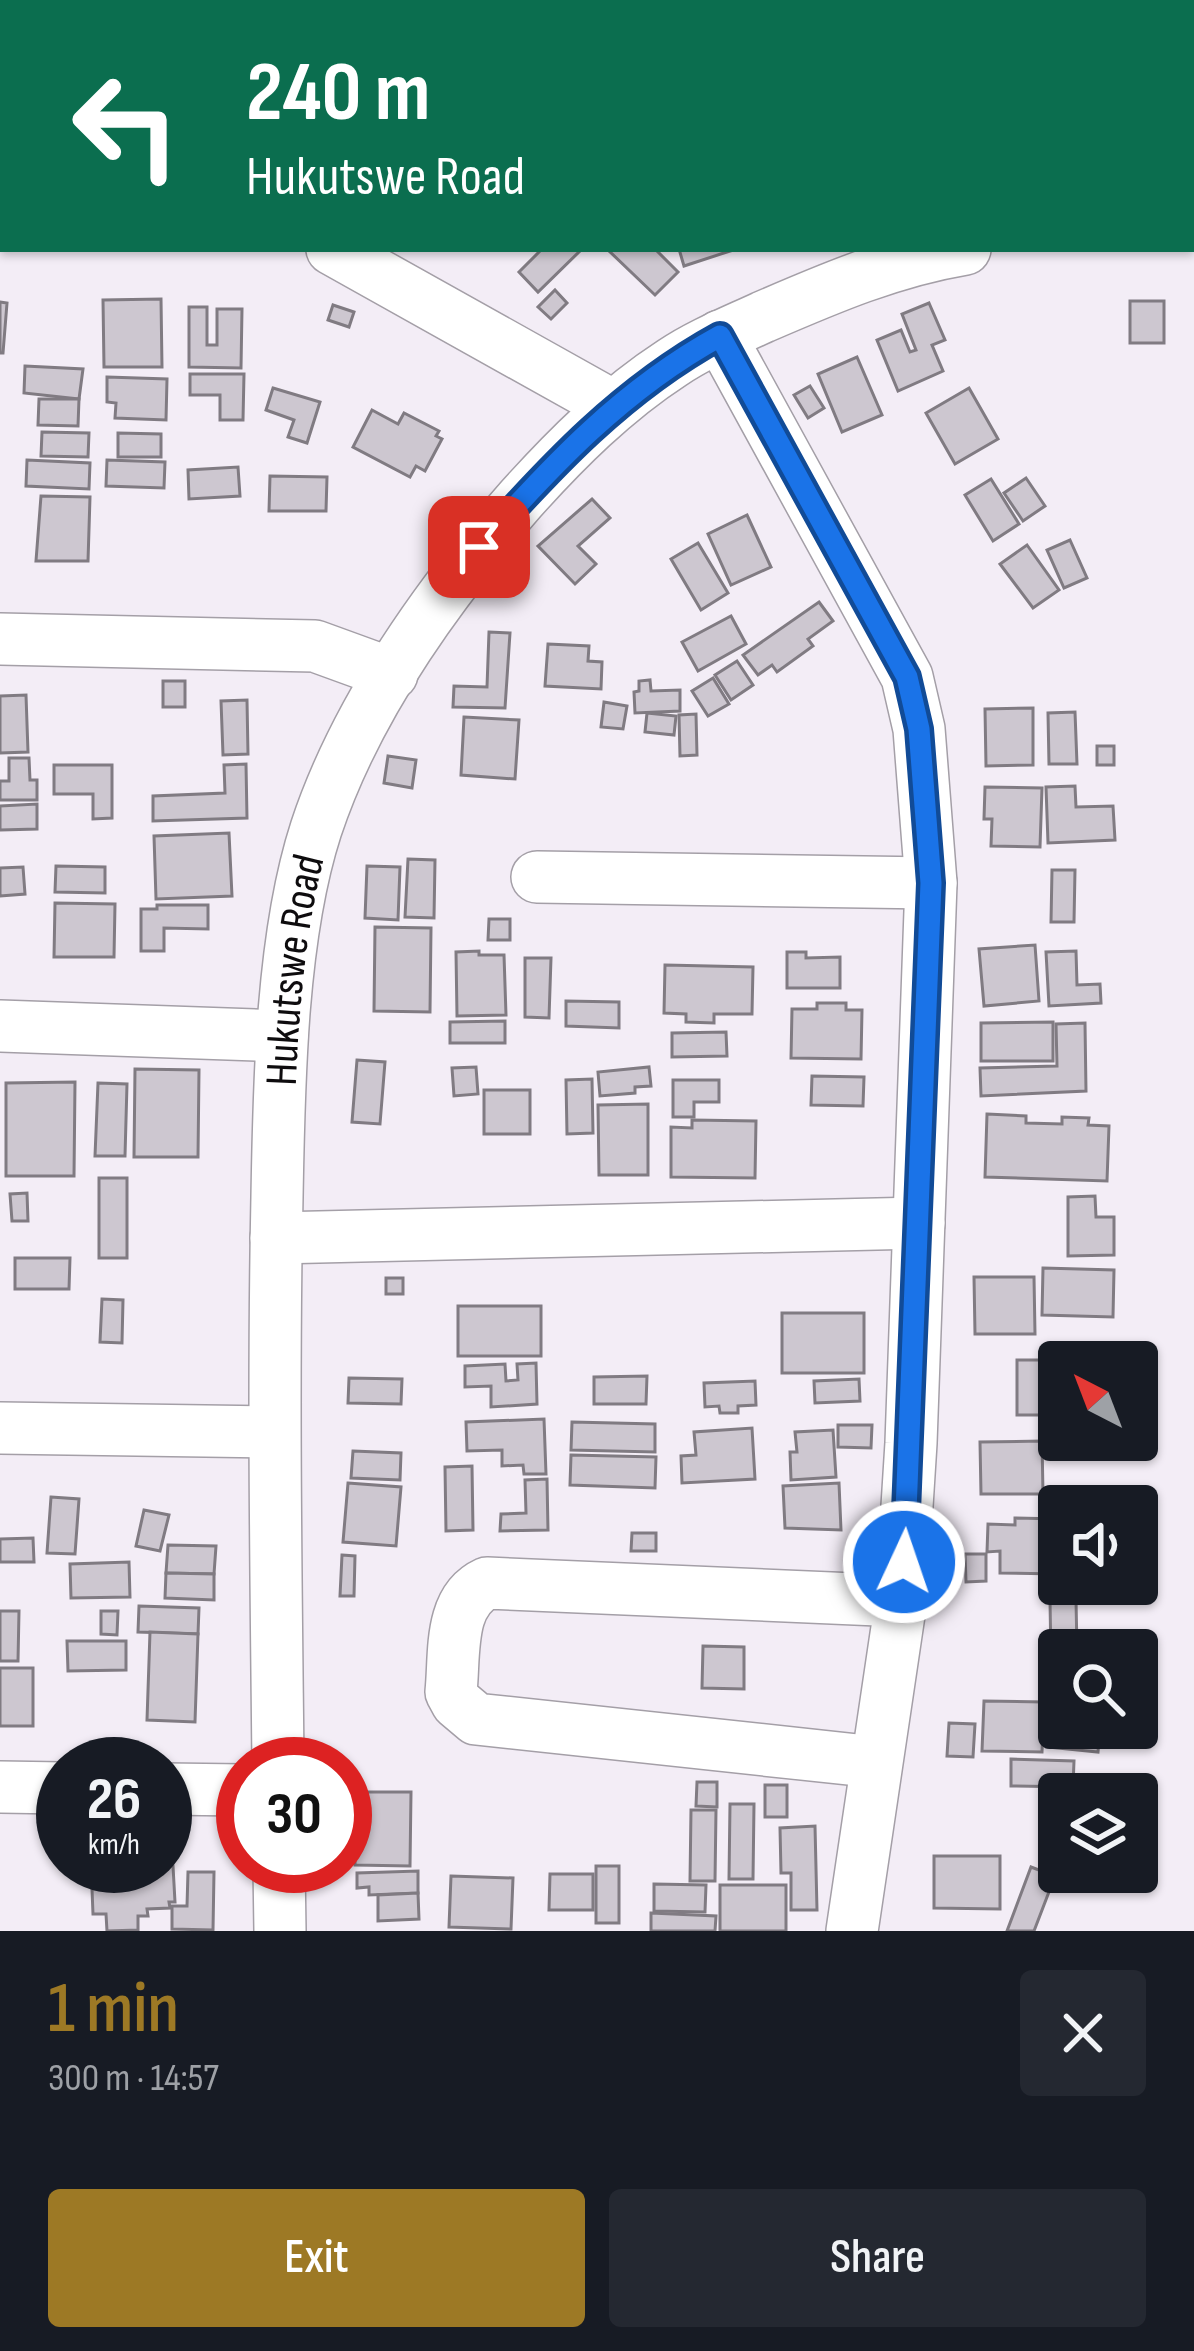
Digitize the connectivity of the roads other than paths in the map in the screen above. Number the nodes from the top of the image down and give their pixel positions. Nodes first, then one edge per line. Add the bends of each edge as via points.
1 (337, 252) edge
2 (938, 252) edge
3 (856, 261) edge
4 (720, 336) junction
5 (613, 406) junction
6 (0, 639) edge
7 (392, 674) junction
8 (537, 877) dead end
9 (931, 883) junction
10 (0, 1026) edge
11 (282, 1036) junction
12 (919, 1223) junction
13 (276, 1238) junction
14 (0, 1428) edge
15 (274, 1432) junction
16 (902, 1601) junction
17 (278, 1737) edge
18 (876, 1762) junction
19 (0, 1786) edge
20 (36, 1787) edge
21 (279, 1893) edge
22 (280, 1931) edge
23 (852, 1931) edge

1 - 5 street
2 - 3 street, Hukutswe Road
3 - 4 street, Hukutswe Road
4 - 5 street, Hukutswe Road
4 - 9 street via 907,677
5 - 7 street, Hukutswe Road via 479,547
6 - 7 street via 315,646
7 - 11 street, Hukutswe Road via 316,830
8 - 9 street
9 - 12 street
10 - 11 street
11 - 13 street, Hukutswe Road
12 - 13 street
12 - 16 street
13 - 15 street, Hukutswe Road
14 - 15 street
15 - 17 street, Hukutswe Road
16 - 18 street
16 - 18 street via 488,1583 460,1607 451,1692 476,1719
18 - 23 street
19 - 20 street
21 - 22 street

